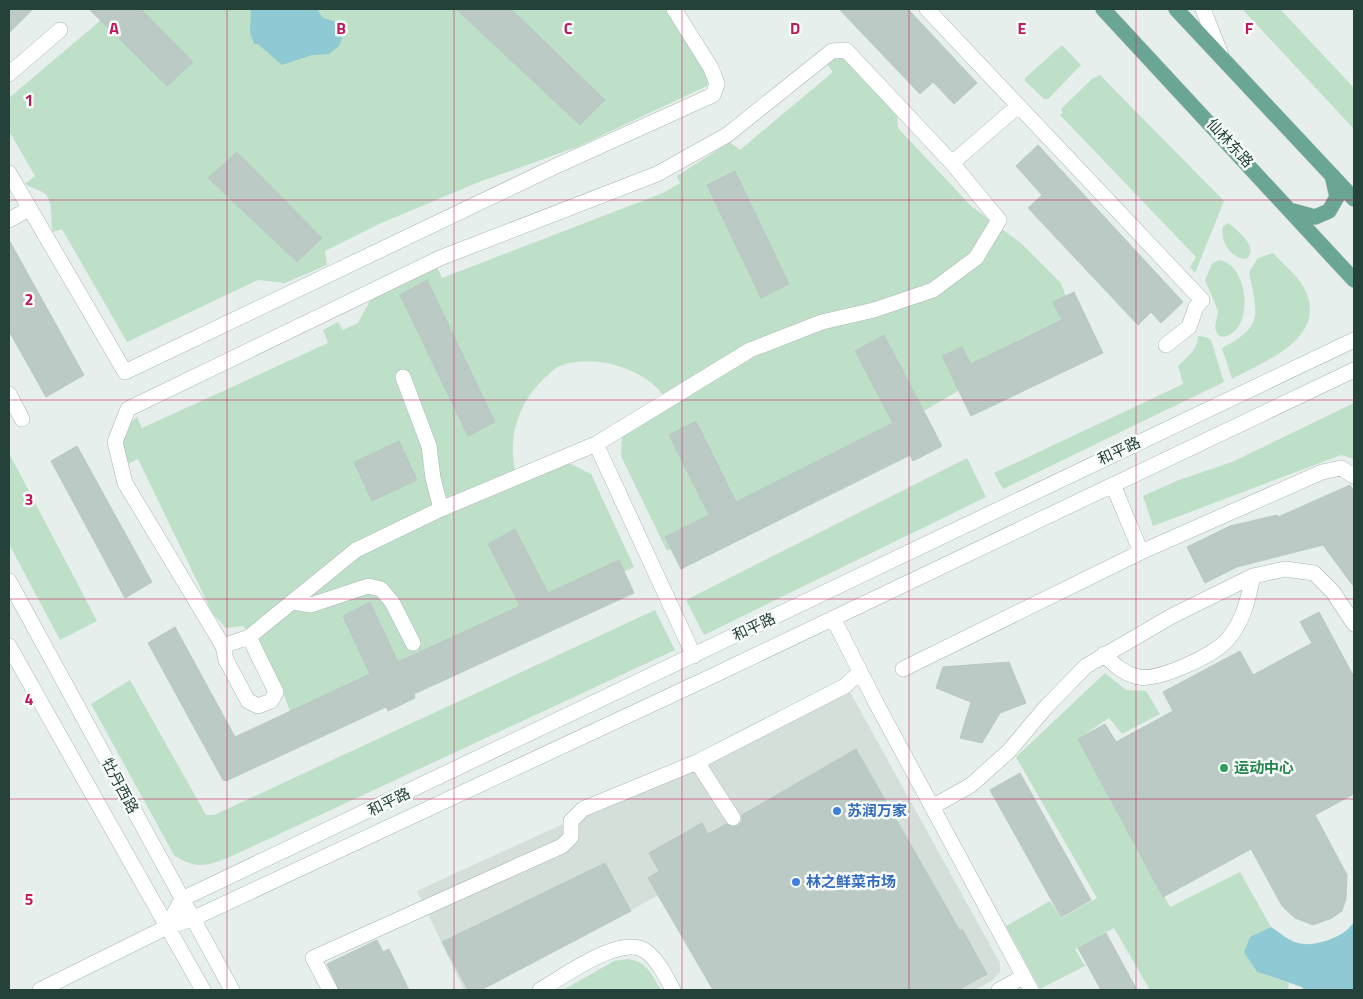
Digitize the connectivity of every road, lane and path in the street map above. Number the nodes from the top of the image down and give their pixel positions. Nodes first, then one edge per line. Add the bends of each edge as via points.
1 (674, 9) edge
2 (927, 9) edge
3 (1103, 9) edge
4 (1176, 9) edge
5 (1203, 9) edge
6 (60, 30) dead end
7 (1221, 55) junction
8 (9, 74) edge
9 (1018, 106) junction
10 (952, 163) junction
11 (9, 173) edge
12 (1332, 175) junction
13 (1354, 199) edge
14 (29, 209) junction
15 (1292, 210) junction
16 (9, 220) edge
17 (1354, 280) edge
18 (1354, 340) edge
19 (1166, 345) dead end
20 (1354, 370) edge
21 (403, 377) dead end
22 (9, 394) edge
23 (22, 419) dead end
24 (596, 444) junction
25 (1354, 476) edge
26 (1113, 485) junction
27 (441, 509) junction
28 (1141, 552) junction
29 (1253, 576) junction
30 (9, 581) edge
31 (293, 602) junction
32 (834, 618) junction
33 (1354, 624) edge
34 (249, 637) junction
35 (413, 643) dead end
36 (9, 646) edge
37 (223, 646) junction
38 (1104, 654) junction
39 (694, 656) junction
40 (903, 669) dead end
41 (860, 672) junction
42 (697, 762) junction
43 (932, 806) junction
44 (733, 818) dead end
45 (182, 899) junction
46 (192, 919) junction
47 (167, 927) junction
48 (1027, 984) edge
49 (40, 990) edge
50 (203, 990) edge
51 (232, 990) edge
52 (330, 990) edge
53 (540, 990) edge
54 (673, 990) edge
55 (999, 990) edge

1 - 14 street via 711,68 717,84 713,95 556,166 125,372
2 - 9 street
3 - 15 main road, 仙林东路
4 - 7 main road
5 - 7 street
6 - 8 street
7 - 12 main road
9 - 10 street
9 - 19 street via 1202,300 1189,327
10 - 24 street via 999,220 976,258 933,290 874,310 822,322 750,350
10 - 37 street via 846,50 832,51 727,135 656,174 440,258 128,409 115,442 126,483
11 - 14 street
12 - 13 main road
12 - 15 main road via 1337,197 1329,211 1315,217
14 - 16 street
15 - 17 main road, 仙林东路
18 - 39 street, 和平路
20 - 26 street, 和平路
21 - 27 street via 429,446
22 - 23 street
24 - 27 street
24 - 39 street
25 - 28 street via 1341,468 1322,472
26 - 28 street
26 - 32 street, 和平路
27 - 31 street via 356,550
28 - 40 street
29 - 33 street via 1285,569 1314,573 1333,592
29 - 38 street
29 - 38 street via 1245,613 1228,641 1197,661 1163,675 1139,677 1117,668
30 - 45 street, 牡丹西路
31 - 34 street
31 - 35 street via 311,605 368,586 381,589 392,602
32 - 41 street
32 - 46 street, 和平路
34 - 37 street
34 - 37 street via 276,692 271,701 258,706 248,701 226,660
36 - 47 street, 牡丹西路
38 - 43 street via 1086,666 1009,751 971,785
39 - 45 street, 和平路
41 - 42 street via 845,686
41 - 43 street
42 - 44 street
42 - 52 street via 583,809 571,821 571,837 562,846 313,958
43 - 48 street
45 - 46 street, 牡丹西路
45 - 47 street
46 - 47 street, 和平路
46 - 51 street, 牡丹西路
47 - 49 street, 和平路
47 - 50 street, 牡丹西路
48 - 55 street
53 - 54 street via 610,950 638,946 658,964

